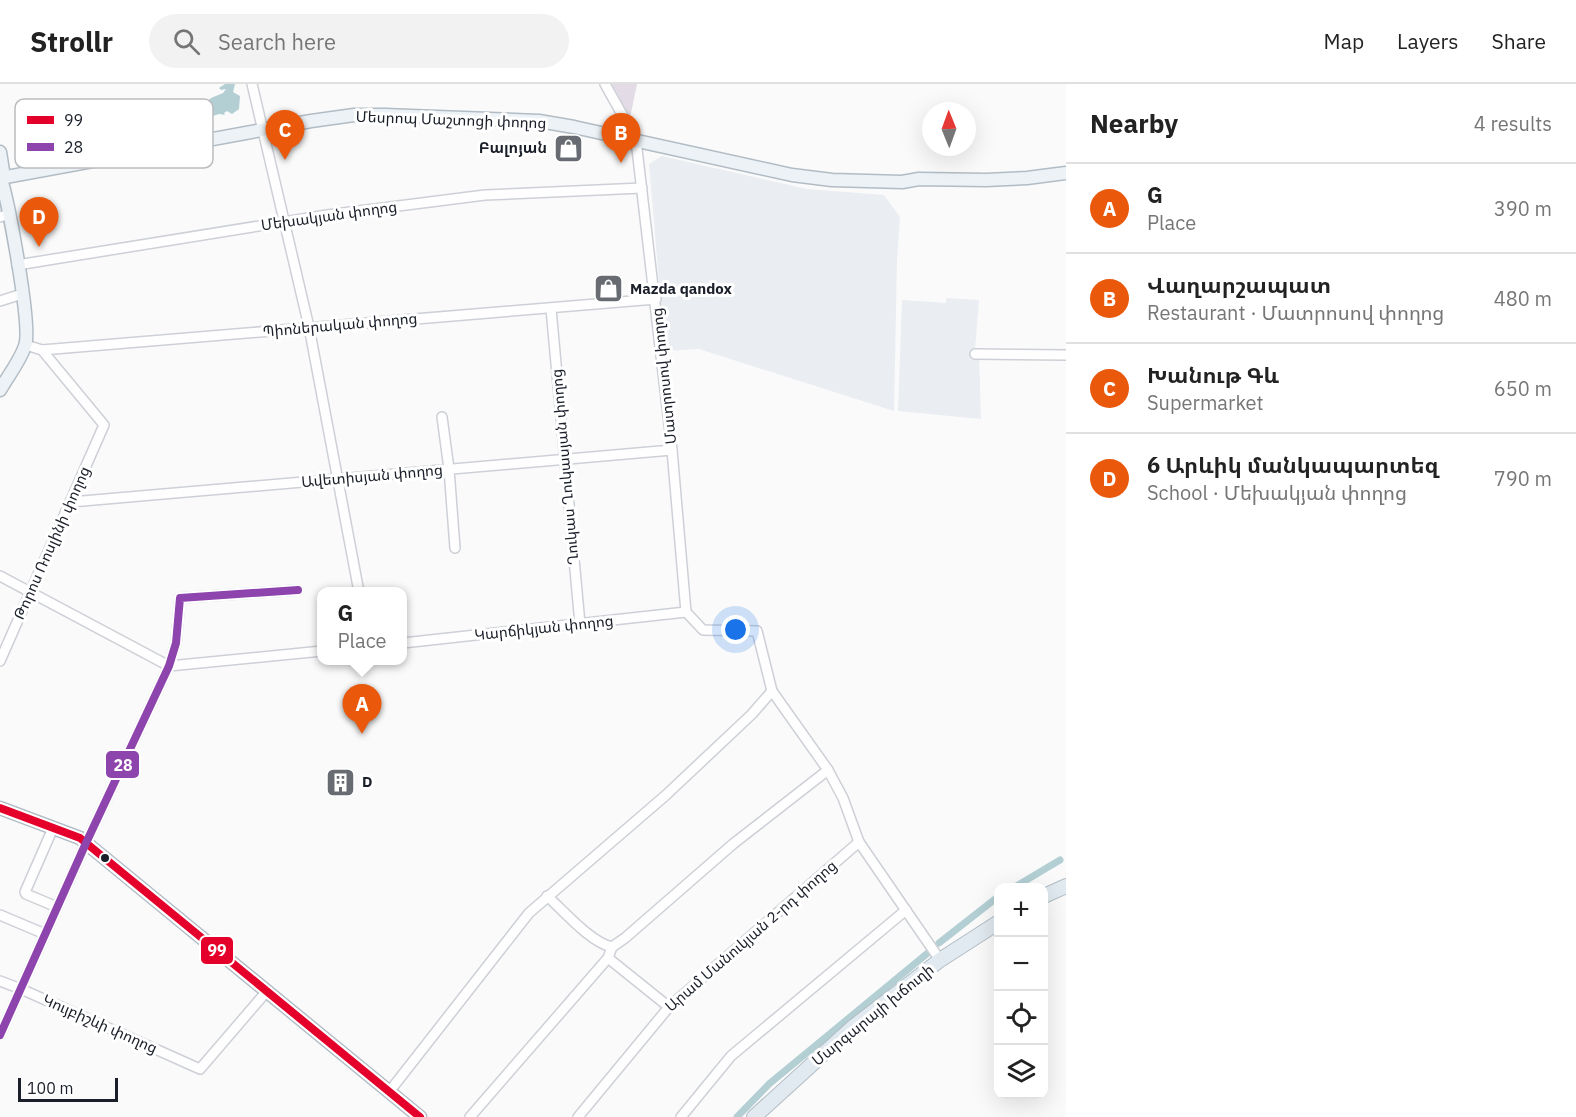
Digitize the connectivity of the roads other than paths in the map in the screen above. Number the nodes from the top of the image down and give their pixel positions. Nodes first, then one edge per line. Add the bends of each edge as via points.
1 (252, 84) edge
2 (605, 84) edge
3 (262, 130) junction
4 (213, 139) edge
5 (634, 140) junction
6 (0, 152) edge
7 (50, 168) edge
8 (1066, 173) edge
9 (0, 177) edge
10 (1066, 179) edge
11 (902, 182) junction
12 (642, 188) junction
13 (4, 215) edge
14 (284, 222) junction
15 (17, 265) junction
16 (22, 294) junction
17 (656, 299) junction
18 (0, 302) edge
19 (550, 309) junction
20 (309, 327) junction
21 (26, 345) junction
22 (42, 350) junction
23 (975, 354) dead end
24 (1066, 355) edge
25 (0, 390) edge
26 (442, 417) dead end
27 (672, 450) junction
28 (565, 460) junction
29 (449, 469) junction
30 (339, 479) junction
31 (71, 502) junction
32 (454, 548) dead end
33 (0, 576) edge
34 (358, 587) edge
35 (298, 590) dead end
36 (31, 592) junction
37 (686, 612) junction
38 (580, 624) junction
39 (407, 642) edge
40 (317, 651) edge
41 (0, 661) edge
42 (169, 666) junction
43 (772, 691) junction
44 (828, 770) junction
45 (0, 808) edge
46 (53, 828) junction
47 (859, 842) junction
48 (86, 843) junction
49 (1066, 886) edge
50 (1048, 894) edge
51 (547, 896) junction
52 (57, 907) junction
53 (906, 910) junction
54 (0, 915) edge
55 (994, 925) edge
56 (45, 934) junction
57 (612, 947) junction
58 (608, 958) junction
59 (940, 960) junction
60 (0, 981) edge
61 (21, 988) junction
62 (267, 991) junction
63 (669, 1007) junction
64 (0, 1035) edge
65 (390, 1092) junction
66 (766, 1110) edge
67 (420, 1117) edge
68 (470, 1117) edge
69 (578, 1117) edge
70 (681, 1117) edge
71 (754, 1117) edge

1 - 3 street
2 - 5 street, Մատրոսով փողոց
3 - 4 main road, Մեսրոպ Մաշտոցի փողոց
3 - 5 main road, Մեսրոպ Մաշտոցի փողոց via 352,116 385,115 539,121
3 - 14 street
5 - 11 main road, Մեսրոպ Մաշտոցի փողոց via 792,175
5 - 12 street, Մատրոսով փողոց
6 - 9 main road
7 - 9 main road, Մեսրոպ Մաշտոցի փողոց
8 - 11 main road via 1017,178 919,178
9 - 13 main road
10 - 11 main road via 988,186
12 - 14 street, Մեխակյան փողոց via 485,195
12 - 17 street, Մատրոսով փողոց
13 - 15 main road
14 - 15 street, Մեխակյան փողոց
14 - 20 street
15 - 16 main road
16 - 18 street
16 - 21 main road
17 - 19 street, Պիոներական փողոց
17 - 27 street, Մատրոսով փողոց
19 - 20 street, Պիոներական փողոց
19 - 28 street, Ղուկաս Ղուկասյան փողոց
20 - 22 street, Պիոներական փողոց
20 - 30 street
21 - 22 street, Պիոներական փողոց
21 - 25 main road
22 - 31 street, Թորոս Ռոսլինի փողոց via 104,425
23 - 24 street
26 - 29 street
27 - 28 street, Ավետիսյան փողոց
27 - 37 street, Մատրոսով փողոց
28 - 29 street, Ավետիսյան փողոց
28 - 38 street, Ղուկաս Ղուկասյան փողոց
29 - 30 street, Ավետիսյան փողոց
29 - 32 street
30 - 31 street, Ավետիսյան փողոց
30 - 34 street
31 - 36 street, Թորոս Ռոսլինի փողոց
33 - 36 street
35 - 42 street via 180,598 177,643
36 - 41 street, Թորոս Ռոսլինի փողոց
36 - 42 street
37 - 38 street, Կարճիկյան փողոց
37 - 43 street via 703,630 757,631
38 - 39 street, Կարճիկյան փողոց
40 - 42 street
42 - 48 street
43 - 44 street
43 - 51 street via 666,795
44 - 47 street
44 - 57 street
45 - 46 main road
46 - 48 main road
46 - 52 street via 25,892
47 - 53 street
47 - 63 street, Արամ Մանուկյան 2-րդ փողոց
48 - 52 street
48 - 62 main road
49 - 50 highway
51 - 57 street via 584,930
51 - 65 street via 529,913
52 - 56 street
53 - 59 street
53 - 70 street via 731,1056
54 - 56 street
55 - 59 highway, Մարգարայի խճուղի
56 - 61 street
57 - 58 street
58 - 63 street
58 - 68 street
59 - 66 highway, Մարգարայի խճուղի via 853,1027
60 - 61 street, Կույբիշևի փողոց
61 - 62 street, Կույբիշևի փողոց via 200,1069
61 - 64 street
62 - 65 main road
63 - 69 street, Արամ Մանուկյան 2-րդ փողոց
65 - 67 main road
66 - 71 highway, Մարգարայի խճուղի

